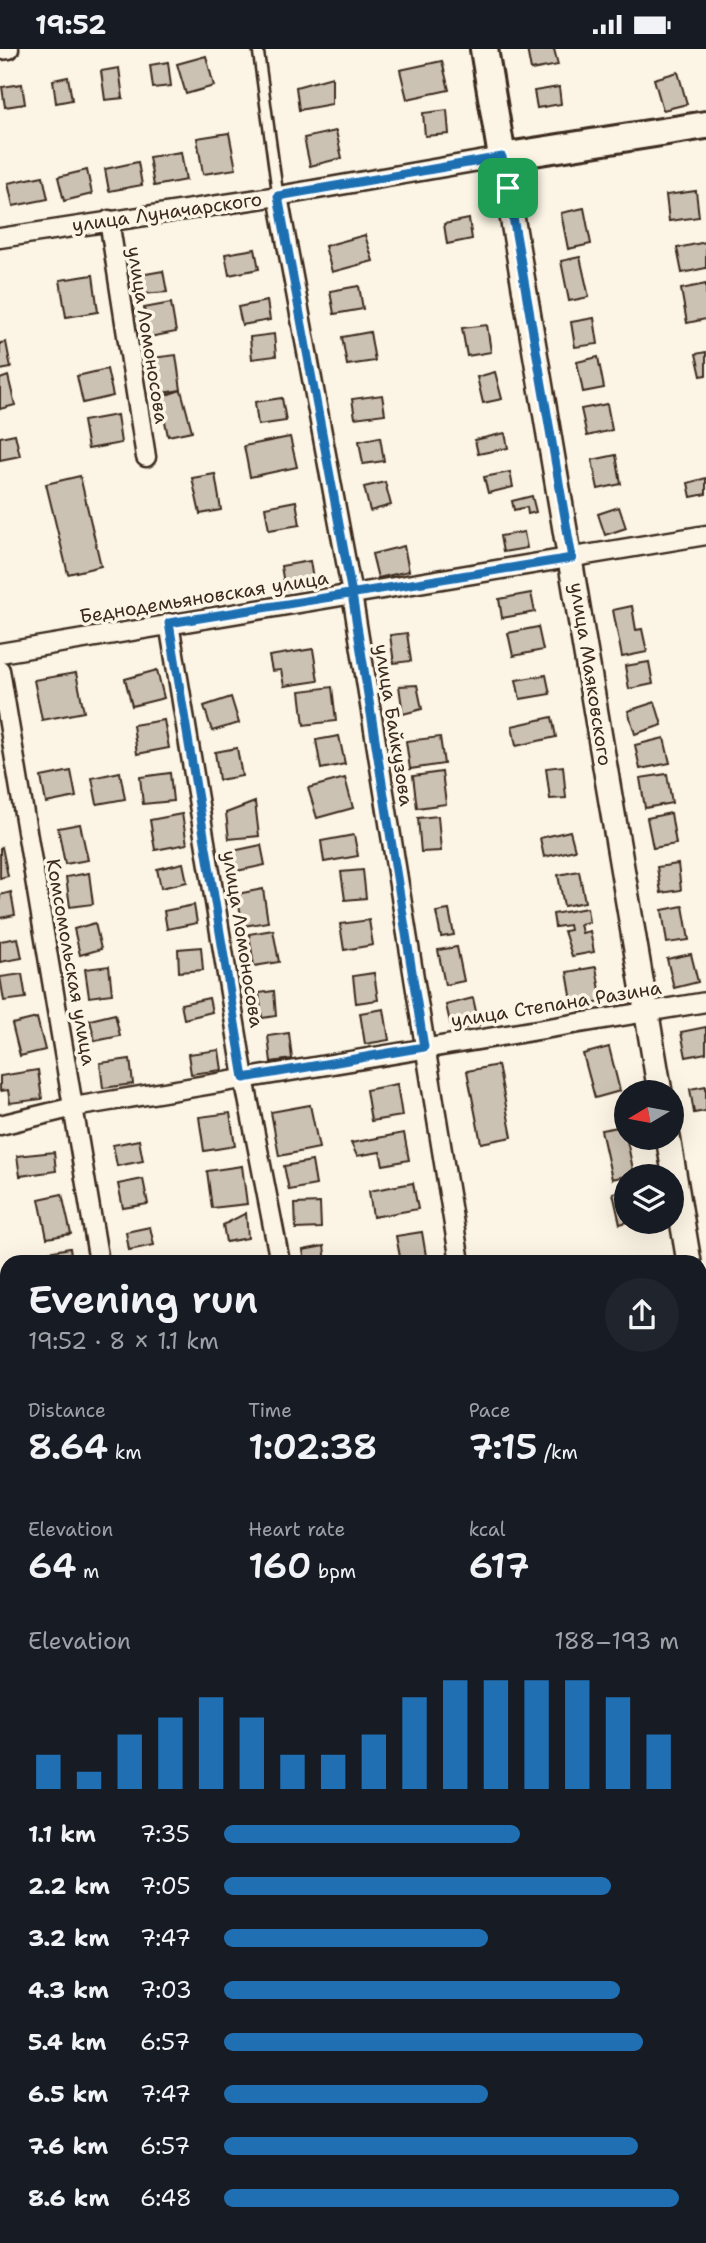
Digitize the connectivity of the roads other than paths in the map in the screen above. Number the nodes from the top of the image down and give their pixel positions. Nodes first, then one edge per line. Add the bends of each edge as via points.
1 (9, 49) edge
2 (258, 49) edge
3 (484, 49) edge
4 (0, 50) edge
5 (706, 125) edge
6 (502, 157) junction
7 (278, 196) junction
8 (109, 220) junction
9 (0, 239) edge
10 (146, 457) dead end
11 (706, 535) edge
12 (572, 558) junction
13 (352, 594) junction
14 (169, 623) junction
15 (0, 653) edge
16 (0, 670) edge
17 (706, 1002) edge
18 (646, 1011) junction
19 (424, 1047) junction
20 (244, 1078) junction
21 (658, 1080) edge
22 (74, 1107) junction
23 (0, 1125) edge
24 (670, 1150) edge
25 (98, 1255) edge
26 (279, 1255) edge
27 (459, 1255) edge
28 (688, 1255) edge

1 - 4 street
2 - 7 lane
3 - 6 main road, улица Маяковского
5 - 6 main road, улица Луначарского
6 - 7 street, улица Луначарского
6 - 12 street, улица Маяковского
7 - 8 street, улица Луначарского
7 - 13 street, улица Байкузова
8 - 9 street, улица Луначарского
8 - 10 street, улица Ломоносова
11 - 12 street, Беднодемьяновская улица
12 - 13 street, Беднодемьяновская улица
12 - 18 street, улица Маяковского
13 - 14 street, Беднодемьяновская улица
13 - 19 street, улица Байкузова
14 - 15 street, Беднодемьяновская улица
14 - 20 street, улица Ломоносова
16 - 22 street, Комсомольская улица
17 - 18 street, улица Степана Разина
18 - 19 street, улица Степана Разина
18 - 21 street, улица Маяковского
19 - 20 street, улица Степана Разина
19 - 27 street, улица Байкузова
20 - 22 street, улица Степана Разина
20 - 26 street, улица Ломоносова
22 - 23 street, улица Степана Разина
22 - 25 street, Комсомольская улица
24 - 28 street

